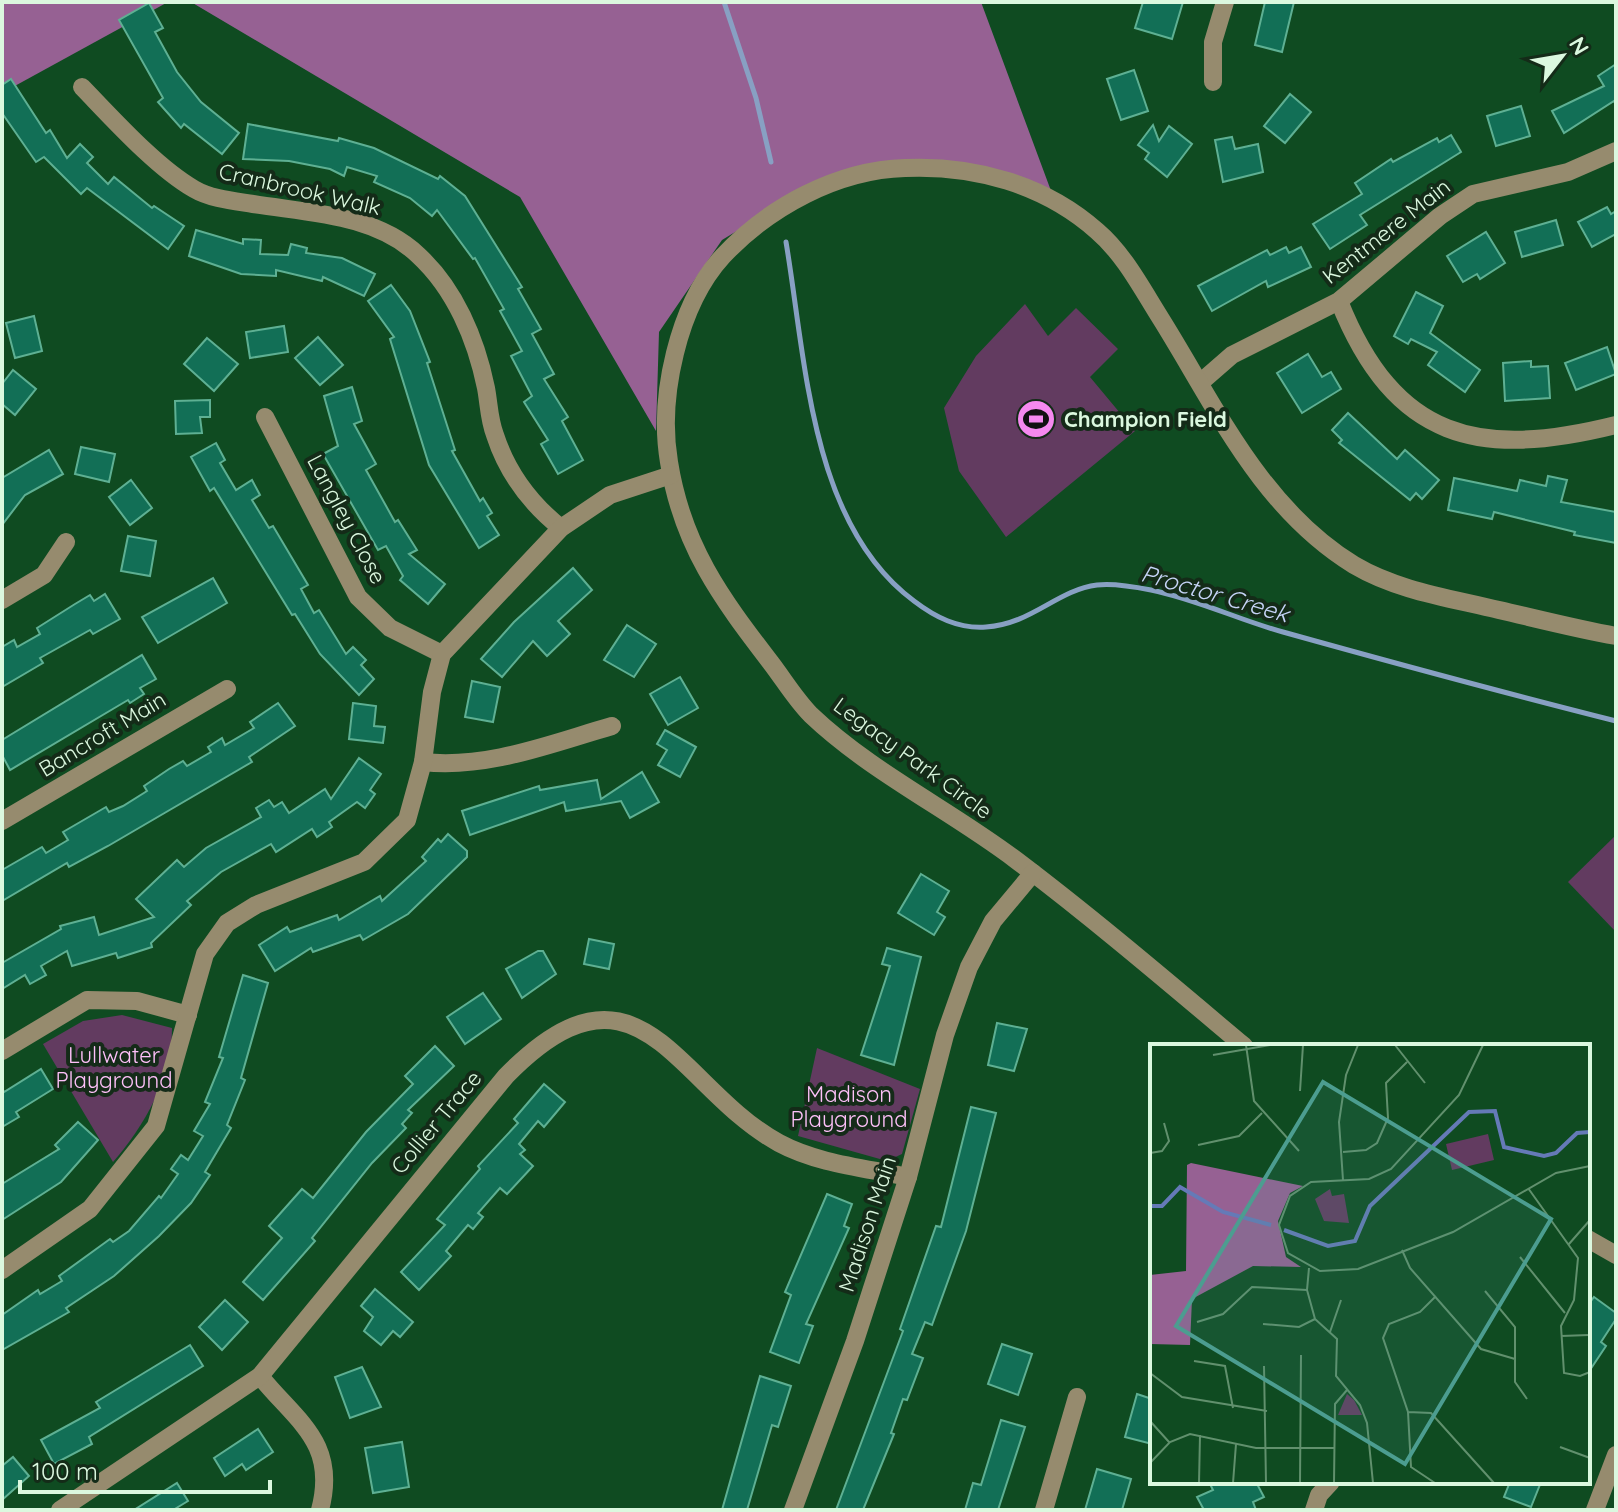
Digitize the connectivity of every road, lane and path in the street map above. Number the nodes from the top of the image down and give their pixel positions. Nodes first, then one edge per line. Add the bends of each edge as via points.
1 (1225, 2) edge
2 (1213, 82) dead end
3 (82, 87) dead end
4 (1616, 151) edge
5 (1339, 301) junction
6 (1201, 382) junction
7 (265, 417) dead end
8 (1616, 425) edge
9 (671, 475) junction
10 (561, 528) junction
11 (66, 542) dead end
12 (2, 600) edge
13 (1616, 636) edge
14 (442, 654) junction
15 (227, 689) dead end
16 (612, 726) dead end
17 (423, 762) junction
18 (2, 821) edge
19 (1033, 873) junction
20 (188, 1015) junction
21 (1242, 1044) edge
22 (2, 1051) edge
23 (908, 1177) junction
24 (1590, 1240) edge
25 (1616, 1255) edge
26 (2, 1270) edge
27 (260, 1376) junction
28 (1077, 1397) dead end
29 (1616, 1455) edge
30 (1329, 1484) edge
31 (60, 1510) edge
32 (320, 1510) edge
33 (793, 1510) edge
34 (1044, 1510) edge
35 (1314, 1510) edge
36 (1595, 1510) edge

1 - 2 street via 1213,42
3 - 10 street, Cranbrook Walk via 130,136 195,189 228,200 358,222 415,252 435,271 462,314 502,453 537,506
4 - 5 street, Kentmere Main via 1568,172 1473,194
5 - 6 street, Kentmere Main via 1232,355
5 - 8 street via 1379,377 1413,411 1451,432 1482,440 1541,440
6 - 9 street, Legacy Park Circle via 1114,247 1082,219 1012,182 969,169 870,172 793,202 744,235 718,262 698,294 673,371 665,428
6 - 13 street, Legacy Park Circle via 1224,428 1283,506 1353,564 1391,583 1459,602
7 - 14 street, Langley Close via 358,597 390,628
9 - 10 street via 610,495
9 - 19 street, Legacy Park Circle via 688,536 715,589 810,714
10 - 14 street
11 - 12 street via 44,575
14 - 17 street
15 - 18 street, Bancroft Main
16 - 17 street via 492,761
17 - 20 street via 407,820 364,862 256,905 227,923 205,954
19 - 21 street, Legacy Park Circle
19 - 23 street, Madison Main via 993,921 969,967 945,1035
20 - 22 street via 137,1001 87,1000
20 - 26 street via 156,1126 90,1209
23 - 27 street, Collier Trace via 816,1157 779,1143 732,1109 661,1040 634,1025 581,1025 546,1040 506,1076
23 - 33 street, Madison Main
24 - 25 street
27 - 31 street, Collier Trace
27 - 32 street via 306,1423 319,1452 324,1496
28 - 34 street
29 - 36 street
30 - 35 street

